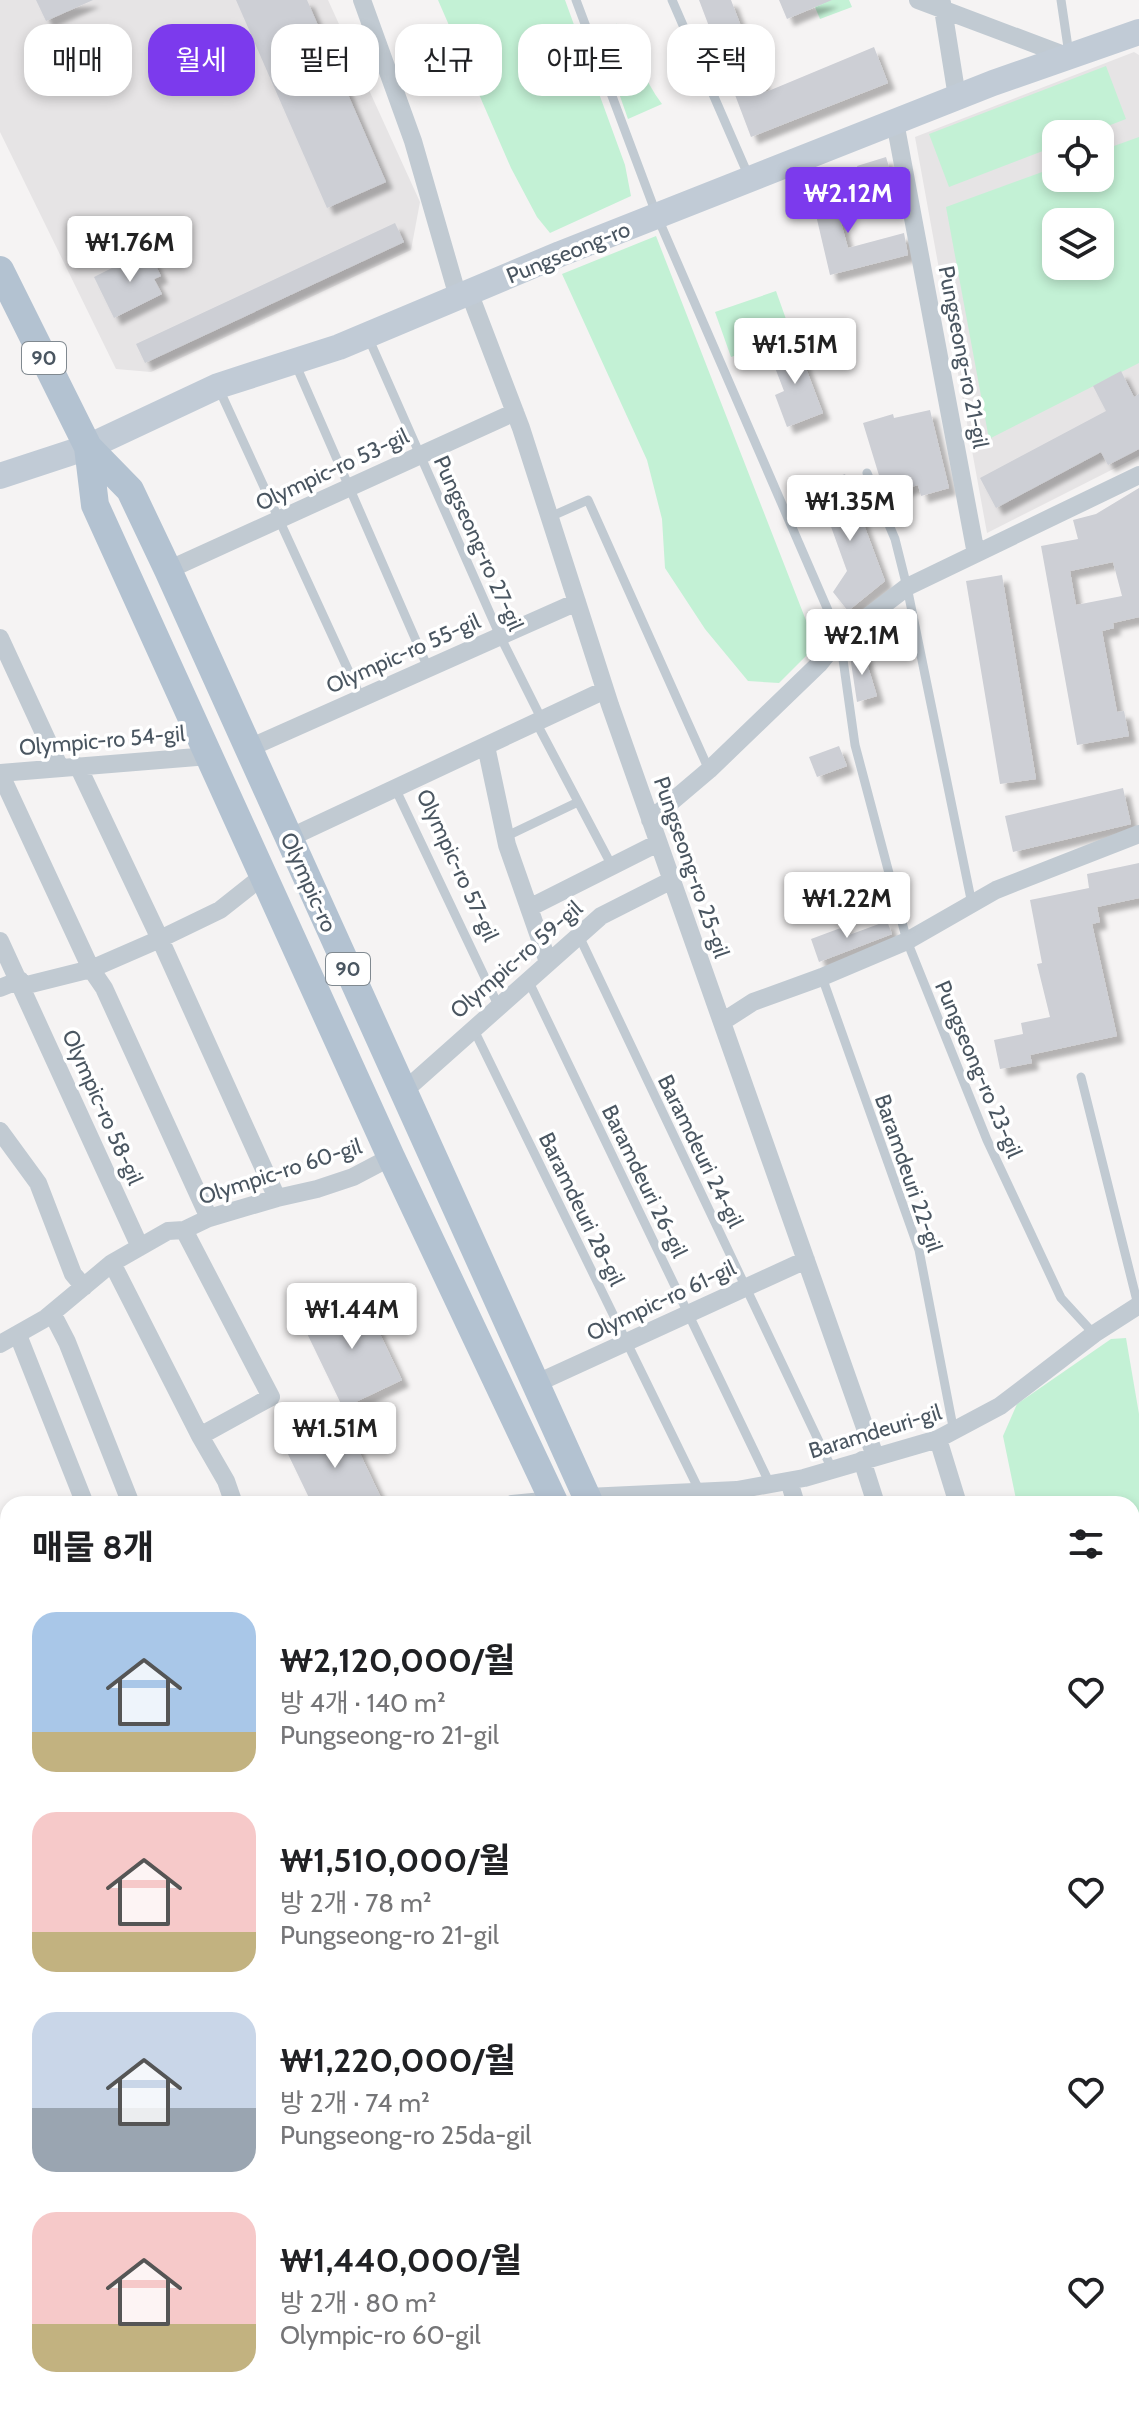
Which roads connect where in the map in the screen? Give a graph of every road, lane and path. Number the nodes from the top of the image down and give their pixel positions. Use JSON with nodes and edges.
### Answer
{"nodes":[{"id":1,"x":362,"y":0,"type":"edge"},
{"id":2,"x":576,"y":0,"type":"edge"},
{"id":3,"x":672,"y":0,"type":"edge"},
{"id":4,"x":918,"y":0,"type":"edge"},
{"id":5,"x":1061,"y":0,"type":"edge"},
{"id":6,"x":943,"y":5,"type":"edge"},
{"id":7,"x":1135,"y":38,"type":"edge"},
{"id":8,"x":1069,"y":57,"type":"junction"},
{"id":9,"x":957,"y":97,"type":"junction"},
{"id":10,"x":895,"y":122,"type":"junction"},
{"id":11,"x":750,"y":179,"type":"junction"},
{"id":12,"x":657,"y":216,"type":"junction"},
{"id":13,"x":0,"y":270,"type":"edge"},
{"id":14,"x":464,"y":295,"type":"junction"},
{"id":15,"x":367,"y":335,"type":"junction"},
{"id":16,"x":294,"y":361,"type":"junction"},
{"id":17,"x":218,"y":386,"type":"junction"},
{"id":18,"x":515,"y":412,"type":"junction"},
{"id":19,"x":88,"y":447,"type":"junction"},
{"id":20,"x":420,"y":455,"type":"junction"},
{"id":21,"x":867,"y":473,"type":"dead end"},
{"id":22,"x":1139,"y":475,"type":"edge"},
{"id":23,"x":0,"y":476,"type":"edge"},
{"id":24,"x":349,"y":487,"type":"junction"},
{"id":25,"x":550,"y":517,"type":"junction"},
{"id":26,"x":278,"y":520,"type":"junction"},
{"id":27,"x":976,"y":554,"type":"junction"},
{"id":28,"x":168,"y":570,"type":"junction"},
{"id":29,"x":907,"y":587,"type":"junction"},
{"id":30,"x":577,"y":602,"type":"junction"},
{"id":31,"x":500,"y":636,"type":"junction"},
{"id":32,"x":0,"y":638,"type":"edge"},
{"id":33,"x":840,"y":638,"type":"junction"},
{"id":34,"x":428,"y":668,"type":"junction"},
{"id":35,"x":605,"y":690,"type":"junction"},
{"id":36,"x":361,"y":698,"type":"junction"},
{"id":37,"x":539,"y":721,"type":"junction"},
{"id":38,"x":486,"y":746,"type":"junction"},
{"id":39,"x":249,"y":748,"type":"junction"},
{"id":40,"x":209,"y":756,"type":"junction"},
{"id":41,"x":69,"y":767,"type":"junction"},
{"id":42,"x":709,"y":770,"type":"junction"},
{"id":43,"x":0,"y":773,"type":"edge"},
{"id":44,"x":395,"y":788,"type":"junction"},
{"id":45,"x":578,"y":802,"type":"junction"},
{"id":46,"x":650,"y":820,"type":"junction"},
{"id":47,"x":1139,"y":834,"type":"edge"},
{"id":48,"x":505,"y":837,"type":"junction"},
{"id":49,"x":289,"y":838,"type":"junction"},
{"id":50,"x":658,"y":843,"type":"junction"},
{"id":51,"x":612,"y":866,"type":"junction"},
{"id":52,"x":263,"y":876,"type":"junction"},
{"id":53,"x":672,"y":880,"type":"junction"},
{"id":54,"x":972,"y":906,"type":"junction"},
{"id":55,"x":529,"y":908,"type":"junction"},
{"id":56,"x":579,"y":936,"type":"junction"},
{"id":57,"x":160,"y":939,"type":"junction"},
{"id":58,"x":0,"y":941,"type":"edge"},
{"id":59,"x":907,"y":941,"type":"junction"},
{"id":60,"x":548,"y":962,"type":"junction"},
{"id":61,"x":91,"y":969,"type":"junction"},
{"id":62,"x":822,"y":977,"type":"junction"},
{"id":63,"x":528,"y":980,"type":"junction"},
{"id":64,"x":21,"y":983,"type":"junction"},
{"id":65,"x":0,"y":988,"type":"edge"},
{"id":66,"x":498,"y":1005,"type":"junction"},
{"id":67,"x":722,"y":1022,"type":"junction"},
{"id":68,"x":473,"y":1028,"type":"junction"},
{"id":69,"x":1081,"y":1077,"type":"dead end"},
{"id":70,"x":403,"y":1092,"type":"junction"},
{"id":71,"x":0,"y":1131,"type":"edge"},
{"id":72,"x":391,"y":1157,"type":"junction"},
{"id":73,"x":277,"y":1198,"type":"junction"},
{"id":74,"x":209,"y":1218,"type":"junction"},
{"id":75,"x":184,"y":1230,"type":"junction"},
{"id":76,"x":140,"y":1247,"type":"junction"},
{"id":77,"x":806,"y":1260,"type":"junction"},
{"id":78,"x":112,"y":1263,"type":"junction"},
{"id":79,"x":84,"y":1287,"type":"junction"},
{"id":80,"x":746,"y":1287,"type":"junction"},
{"id":81,"x":1139,"y":1308,"type":"edge"},
{"id":82,"x":52,"y":1313,"type":"junction"},
{"id":83,"x":689,"y":1314,"type":"junction"},
{"id":84,"x":1094,"y":1334,"type":"junction"},
{"id":85,"x":18,"y":1335,"type":"junction"},
{"id":86,"x":628,"y":1342,"type":"junction"},
{"id":87,"x":0,"y":1344,"type":"edge"},
{"id":88,"x":535,"y":1384,"type":"junction"},
{"id":89,"x":200,"y":1436,"type":"junction"},
{"id":90,"x":946,"y":1436,"type":"junction"},
{"id":91,"x":869,"y":1458,"type":"junction"},
{"id":92,"x":832,"y":1469,"type":"junction"},
{"id":93,"x":789,"y":1481,"type":"junction"},
{"id":94,"x":770,"y":1484,"type":"junction"},
{"id":95,"x":700,"y":1492,"type":"junction"},
{"id":96,"x":82,"y":1496,"type":"edge"},
{"id":97,"x":128,"y":1496,"type":"edge"},
{"id":98,"x":231,"y":1496,"type":"edge"},
{"id":99,"x":551,"y":1496,"type":"edge"},
{"id":100,"x":586,"y":1496,"type":"edge"},
{"id":101,"x":650,"y":1496,"type":"edge"},
{"id":102,"x":794,"y":1496,"type":"edge"},
{"id":103,"x":875,"y":1496,"type":"edge"},
{"id":104,"x":957,"y":1496,"type":"edge"}],
"edges":[{"from":1,"to":14,"type":"street","name":"Pungseong-ro 25-gil"},
{"from":2,"to":12,"type":"lane","name":"Pungseong-ro 23-gil"},
{"from":3,"to":11,"type":"lane"},
{"from":4,"to":6,"type":"street"},
{"from":5,"to":8,"type":"lane"},
{"from":6,"to":8,"type":"street"},
{"from":6,"to":9,"type":"street"},
{"from":7,"to":8,"type":"street","name":"Pungseong-ro"},
{"from":8,"to":9,"type":"street","name":"Pungseong-ro"},
{"from":9,"to":10,"type":"street","name":"Pungseong-ro"},
{"from":10,"to":11,"type":"street","name":"Pungseong-ro"},
{"from":10,"to":27,"type":"street","name":"Pungseong-ro 21-gil"},
{"from":11,"to":12,"type":"street","name":"Pungseong-ro"},
{"from":12,"to":14,"type":"street","name":"Pungseong-ro"},
{"from":12,"to":33,"type":"lane","name":"Pungseong-ro 23-gil"},
{"from":13,"to":19,"type":"main road","name":"Olympic-ro","number":"90"},
{"from":14,"to":15,"type":"street","name":"Pungseong-ro"},
{"from":14,"to":18,"type":"street","name":"Pungseong-ro 25-gil"},
{"from":15,"to":16,"type":"street","name":"Pungseong-ro"},
{"from":15,"to":20,"type":"lane","name":"Pungseong-ro 27-gil"},
{"from":16,"to":17,"type":"street","name":"Pungseong-ro"},
{"from":16,"to":24,"type":"lane"},
{"from":17,"to":19,"type":"street","name":"Pungseong-ro"},
{"from":17,"to":26,"type":"lane"},
{"from":18,"to":20,"type":"street","name":"Olympic-ro 53-gil"},
{"from":18,"to":25,"type":"street","name":"Pungseong-ro 25-gil"},
{"from":19,"to":23,"type":"street","name":"Pungseong-ro"},
{"from":19,"to":28,"type":"main road","name":"Olympic-ro","number":"90"},
{"from":19,"to":40,"type":"main road","name":"Olympic-ro","number":"90"},
{"from":20,"to":24,"type":"street","name":"Olympic-ro 53-gil"},
{"from":20,"to":31,"type":"lane","name":"Pungseong-ro 27-gil"},
{"from":21,"to":29,"type":"lane"},
{"from":22,"to":27,"type":"street"},
{"from":24,"to":26,"type":"street","name":"Olympic-ro 53-gil"},
{"from":24,"to":34,"type":"lane"},
{"from":25,"to":30,"type":"street","name":"Pungseong-ro 25-gil"},
{"from":25,"to":42,"type":"lane"},
{"from":26,"to":28,"type":"street","name":"Olympic-ro 53-gil"},
{"from":26,"to":36,"type":"lane"},
{"from":27,"to":29,"type":"street"},
{"from":28,"to":39,"type":"main road","name":"Olympic-ro","number":"90"},
{"from":29,"to":33,"type":"street"},
{"from":29,"to":54,"type":"lane"},
{"from":30,"to":31,"type":"street","name":"Olympic-ro 55-gil"},
{"from":30,"to":35,"type":"street","name":"Pungseong-ro 25-gil"},
{"from":31,"to":34,"type":"street","name":"Olympic-ro 55-gil"},
{"from":31,"to":37,"type":"lane","name":"Pungseong-ro 27-gil"},
{"from":32,"to":41,"type":"street"},
{"from":33,"to":42,"type":"street"},
{"from":33,"to":59,"type":"lane","name":"Pungseong-ro 23-gil"},
{"from":34,"to":36,"type":"street","name":"Olympic-ro 55-gil"},
{"from":35,"to":37,"type":"street","name":"Olympic-ro 57-gil"},
{"from":35,"to":46,"type":"street","name":"Pungseong-ro 25-gil"},
{"from":36,"to":39,"type":"street","name":"Olympic-ro 55-gil"},
{"from":37,"to":38,"type":"street","name":"Olympic-ro 57-gil"},
{"from":37,"to":45,"type":"lane","name":"Pungseong-ro 27-gil"},
{"from":38,"to":44,"type":"street","name":"Olympic-ro 57-gil"},
{"from":38,"to":48,"type":"street","name":"Olympic-ro 57-gil"},
{"from":39,"to":49,"type":"main road","name":"Olympic-ro","number":"90"},
{"from":40,"to":41,"type":"street","name":"Olympic-ro 54-gil"},
{"from":40,"to":52,"type":"main road","name":"Olympic-ro","number":"90"},
{"from":41,"to":43,"type":"street","name":"Olympic-ro 54-gil"},
{"from":41,"to":57,"type":"street"},
{"from":42,"to":46,"type":"street"},
{"from":43,"to":61,"type":"street"},
{"from":44,"to":49,"type":"street","name":"Olympic-ro 57-gil"},
{"from":44,"to":66,"type":"lane","name":"Olympic-ro 57-gil"},
{"from":45,"to":48,"type":"lane"},
{"from":45,"to":51,"type":"lane","name":"Pungseong-ro 27-gil"},
{"from":46,"to":50,"type":"street","name":"Pungseong-ro 25-gil"},
{"from":47,"to":54,"type":"street"},
{"from":48,"to":55,"type":"street","name":"Olympic-ro 57-gil"},
{"from":49,"to":70,"type":"main road","name":"Olympic-ro","number":"90"},
{"from":50,"to":51,"type":"street"},
{"from":50,"to":53,"type":"street","name":"Pungseong-ro 25-gil"},
{"from":51,"to":55,"type":"street"},
{"from":52,"to":57,"type":"street"},
{"from":52,"to":72,"type":"main road","name":"Olympic-ro","number":"90"},
{"from":53,"to":56,"type":"street","name":"Olympic-ro 59-gil"},
{"from":53,"to":67,"type":"street","name":"Pungseong-ro 25-gil"},
{"from":54,"to":59,"type":"street"},
{"from":55,"to":60,"type":"street","name":"Olympic-ro 57-gil"},
{"from":56,"to":60,"type":"street","name":"Olympic-ro 59-gil"},
{"from":56,"to":80,"type":"lane","name":"Baramdeuri 24-gil"},
{"from":57,"to":61,"type":"street"},
{"from":57,"to":73,"type":"street"},
{"from":58,"to":64,"type":"street","name":"Olympic-ro 58-gil"},
{"from":59,"to":62,"type":"street"},
{"from":59,"to":84,"type":"lane","name":"Pungseong-ro 23-gil"},
{"from":60,"to":63,"type":"street","name":"Olympic-ro 59-gil"},
{"from":61,"to":64,"type":"street"},
{"from":61,"to":74,"type":"street"},
{"from":62,"to":67,"type":"street"},
{"from":62,"to":90,"type":"lane","name":"Baramdeuri 22-gil"},
{"from":63,"to":66,"type":"street","name":"Olympic-ro 59-gil"},
{"from":63,"to":83,"type":"lane","name":"Baramdeuri 26-gil"},
{"from":64,"to":65,"type":"street"},
{"from":64,"to":76,"type":"street","name":"Olympic-ro 58-gil"},
{"from":66,"to":68,"type":"street","name":"Olympic-ro 59-gil"},
{"from":67,"to":77,"type":"street","name":"Pungseong-ro 25-gil"},
{"from":68,"to":70,"type":"street","name":"Olympic-ro 59-gil"},
{"from":68,"to":86,"type":"lane","name":"Baramdeuri 28-gil"},
{"from":69,"to":81,"type":"lane"},
{"from":70,"to":88,"type":"main road","name":"Olympic-ro","number":"90"},
{"from":71,"to":79,"type":"street"},
{"from":72,"to":73,"type":"street","name":"Olympic-ro 60-gil"},
{"from":72,"to":99,"type":"main road","name":"Olympic-ro","number":"90"},
{"from":73,"to":74,"type":"street","name":"Olympic-ro 60-gil"},
{"from":74,"to":75,"type":"street","name":"Olympic-ro 60-gil"},
{"from":75,"to":76,"type":"street","name":"Olympic-ro 60-gil"},
{"from":75,"to":89,"type":"street","name":"Olympic-ro 60-gil"},
{"from":76,"to":78,"type":"street","name":"Olympic-ro 60-gil"},
{"from":77,"to":80,"type":"street","name":"Olympic-ro 61-gil"},
{"from":77,"to":91,"type":"street","name":"Pungseong-ro 25-gil"},
{"from":78,"to":79,"type":"street","name":"Olympic-ro 60-gil"},
{"from":78,"to":89,"type":"street"},
{"from":79,"to":82,"type":"street","name":"Olympic-ro 60-gil"},
{"from":80,"to":83,"type":"street","name":"Olympic-ro 61-gil"},
{"from":80,"to":92,"type":"lane","name":"Baramdeuri 24-gil"},
{"from":81,"to":84,"type":"street","name":"Baramdeuri-gil"},
{"from":82,"to":85,"type":"street","name":"Olympic-ro 60-gil"},
{"from":82,"to":97,"type":"street"},
{"from":83,"to":86,"type":"street","name":"Olympic-ro 61-gil"},
{"from":83,"to":94,"type":"lane","name":"Baramdeuri 26-gil"},
{"from":84,"to":90,"type":"street","name":"Baramdeuri-gil"},
{"from":85,"to":87,"type":"street","name":"Olympic-ro 60-gil"},
{"from":85,"to":96,"type":"street"},
{"from":86,"to":88,"type":"street","name":"Olympic-ro 61-gil"},
{"from":86,"to":95,"type":"lane","name":"Baramdeuri 28-gil"},
{"from":88,"to":100,"type":"main road","name":"Olympic-ro","number":"90"},
{"from":89,"to":98,"type":"street"},
{"from":90,"to":91,"type":"street","name":"Baramdeuri-gil"},
{"from":90,"to":104,"type":"street"},
{"from":91,"to":92,"type":"street","name":"Baramdeuri-gil"},
{"from":91,"to":103,"type":"street","name":"Pungseong-ro 25-gil"},
{"from":92,"to":93,"type":"street","name":"Baramdeuri-gil"},
{"from":93,"to":94,"type":"street","name":"Baramdeuri-gil"},
{"from":93,"to":102,"type":"street"},
{"from":94,"to":95,"type":"street","name":"Baramdeuri-gil"},
{"from":95,"to":101,"type":"street","name":"Baramdeuri-gil"}]}
